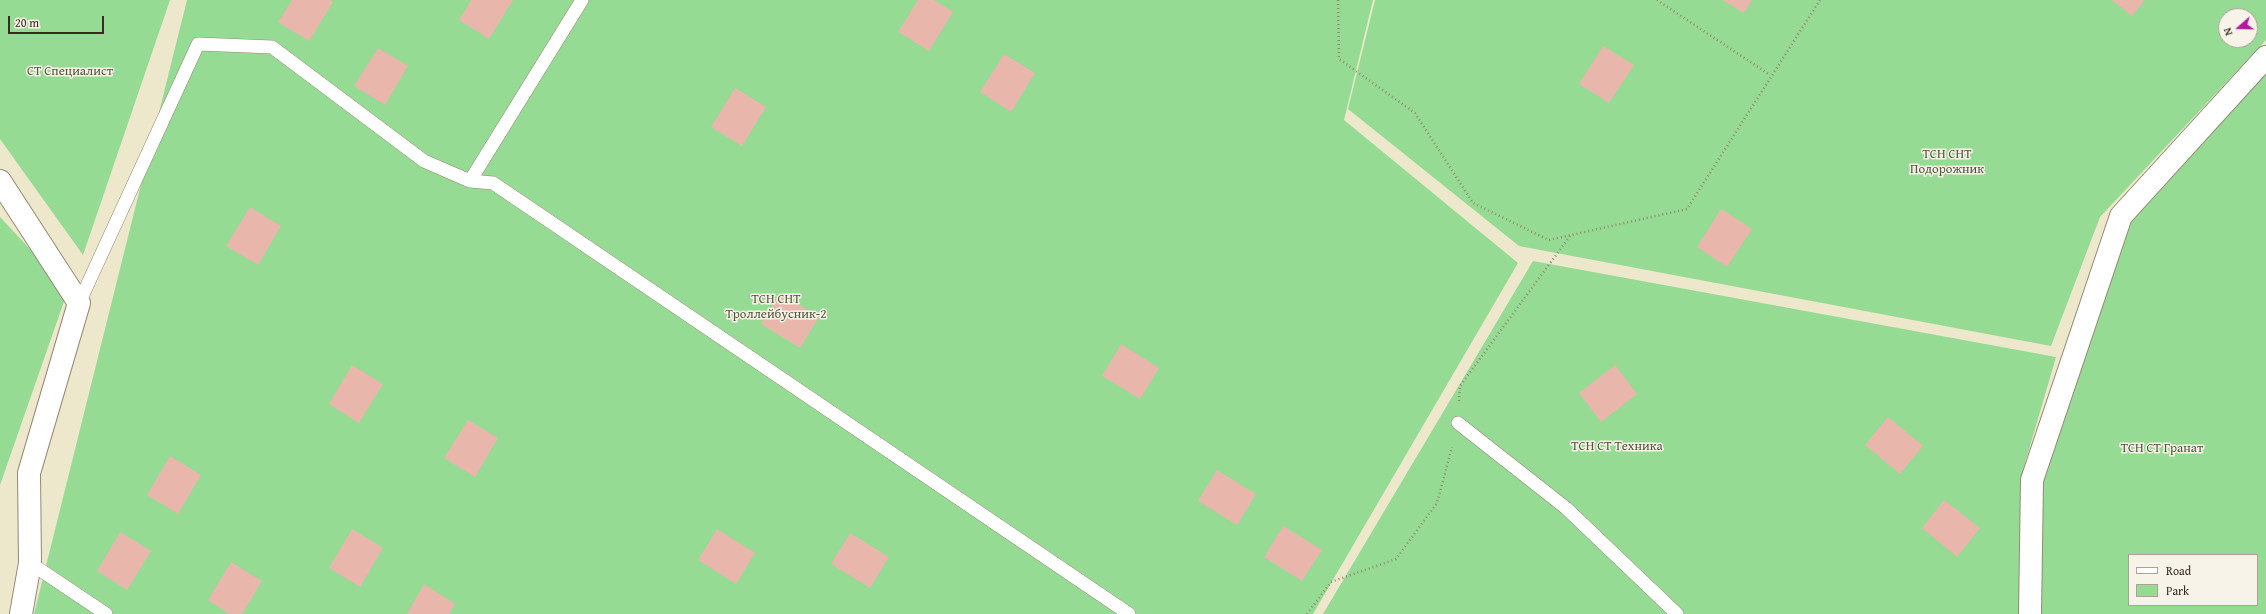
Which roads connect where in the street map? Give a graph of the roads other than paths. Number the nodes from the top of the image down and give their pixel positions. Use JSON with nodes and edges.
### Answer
{"nodes":[{"id":1,"x":582,"y":0,"type":"edge"},
{"id":2,"x":2266,"y":57,"type":"edge"},
{"id":3,"x":0,"y":181,"type":"edge"},
{"id":4,"x":470,"y":181,"type":"junction"},
{"id":5,"x":79,"y":303,"type":"junction"},
{"id":6,"x":1458,"y":423,"type":"road end"},
{"id":7,"x":30,"y":563,"type":"junction"},
{"id":8,"x":21,"y":614,"type":"edge"},
{"id":9,"x":106,"y":614,"type":"edge"},
{"id":10,"x":1129,"y":614,"type":"edge"},
{"id":11,"x":1677,"y":614,"type":"edge"},
{"id":12,"x":2030,"y":614,"type":"edge"}],
"edges":[{"from":1,"to":4,"type":"lane"},
{"from":2,"to":12,"type":"street"},
{"from":3,"to":5,"type":"street"},
{"from":4,"to":5,"type":"lane"},
{"from":4,"to":10,"type":"lane"},
{"from":5,"to":7,"type":"street"},
{"from":6,"to":11,"type":"lane"},
{"from":7,"to":8,"type":"street"},
{"from":7,"to":9,"type":"lane"}]}
